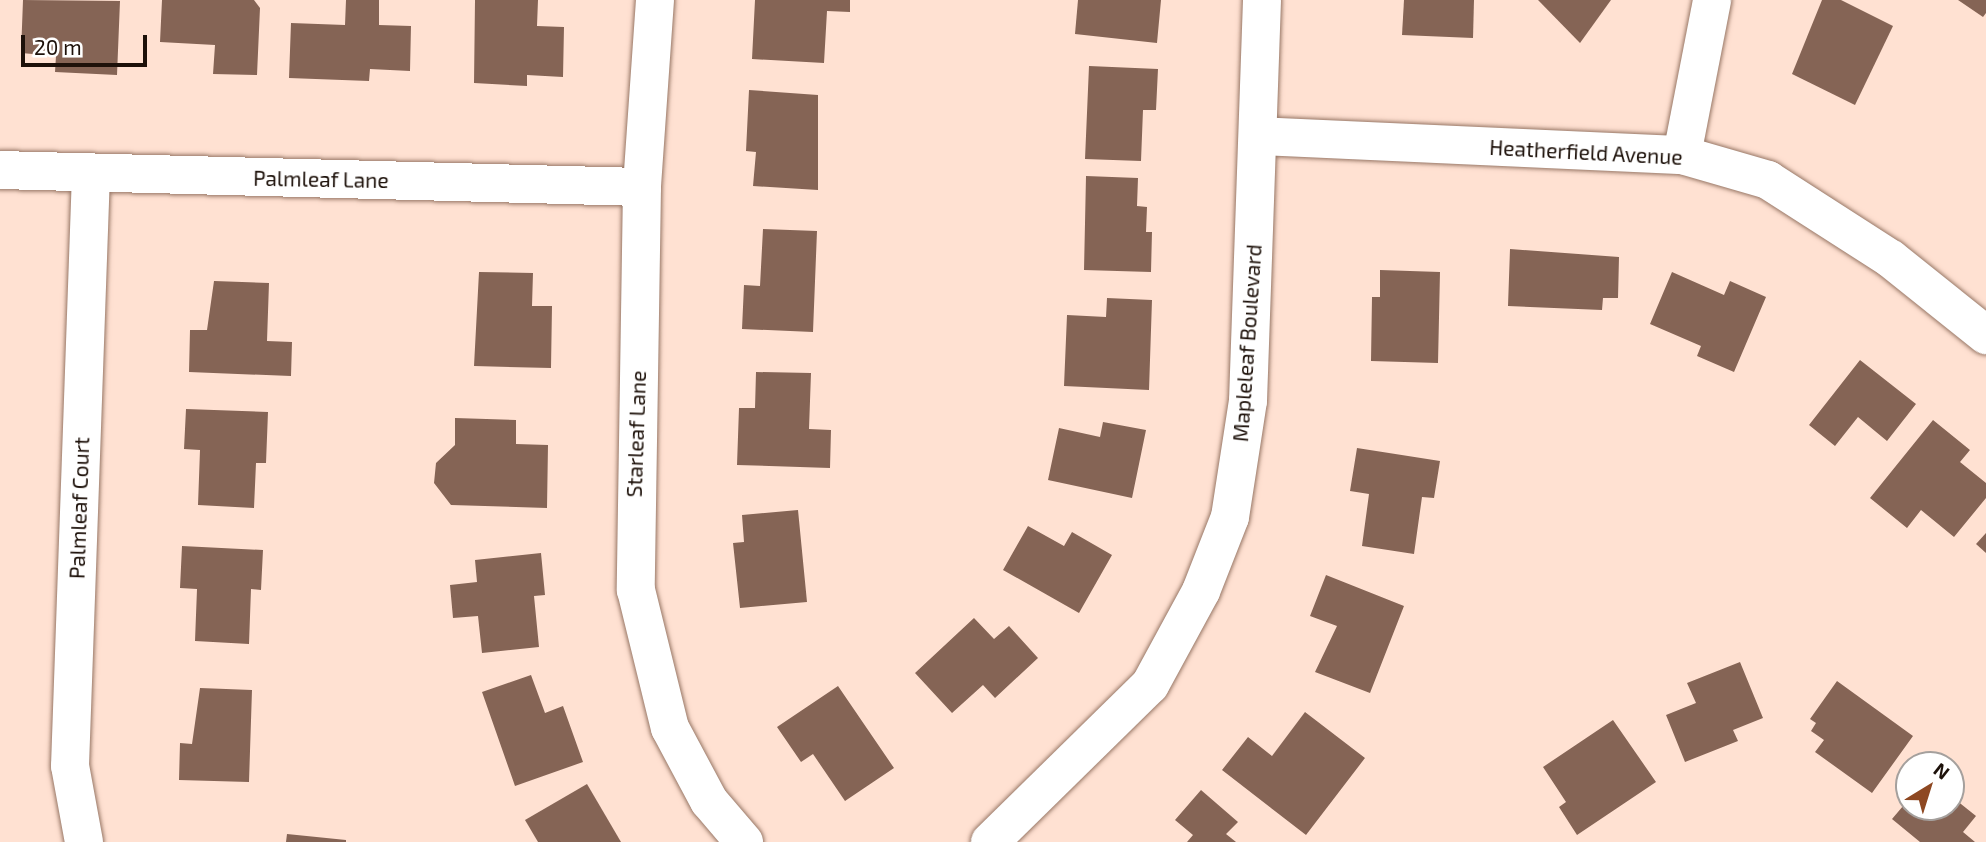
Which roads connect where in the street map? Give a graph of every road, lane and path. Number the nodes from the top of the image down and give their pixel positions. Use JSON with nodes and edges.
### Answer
{"nodes":[{"id":1,"x":655,"y":0,"type":"edge"},
{"id":2,"x":1262,"y":0,"type":"edge"},
{"id":3,"x":1712,"y":0,"type":"edge"},
{"id":4,"x":1258,"y":136,"type":"junction"},
{"id":5,"x":1682,"y":155,"type":"junction"},
{"id":6,"x":0,"y":170,"type":"edge"},
{"id":7,"x":91,"y":173,"type":"junction"},
{"id":8,"x":642,"y":187,"type":"junction"},
{"id":9,"x":1986,"y":335,"type":"edge"},
{"id":10,"x":84,"y":842,"type":"edge"},
{"id":11,"x":744,"y":842,"type":"edge"},
{"id":12,"x":990,"y":842,"type":"edge"}],
"edges":[{"from":1,"to":8,"type":"street","name":"Starleaf Lane"},
{"from":2,"to":4,"type":"street","name":"Mapleleaf Boulevard"},
{"from":3,"to":5,"type":"street"},
{"from":4,"to":5,"type":"street","name":"Heatherfield Avenue"},
{"from":4,"to":12,"type":"street","name":"Mapleleaf Boulevard"},
{"from":5,"to":9,"type":"street","name":"Heatherfield Avenue"},
{"from":6,"to":7,"type":"street","name":"Palmleaf Lane"},
{"from":7,"to":8,"type":"street","name":"Palmleaf Lane"},
{"from":7,"to":10,"type":"street","name":"Palmleaf Court"},
{"from":8,"to":11,"type":"street","name":"Starleaf Lane"}]}
